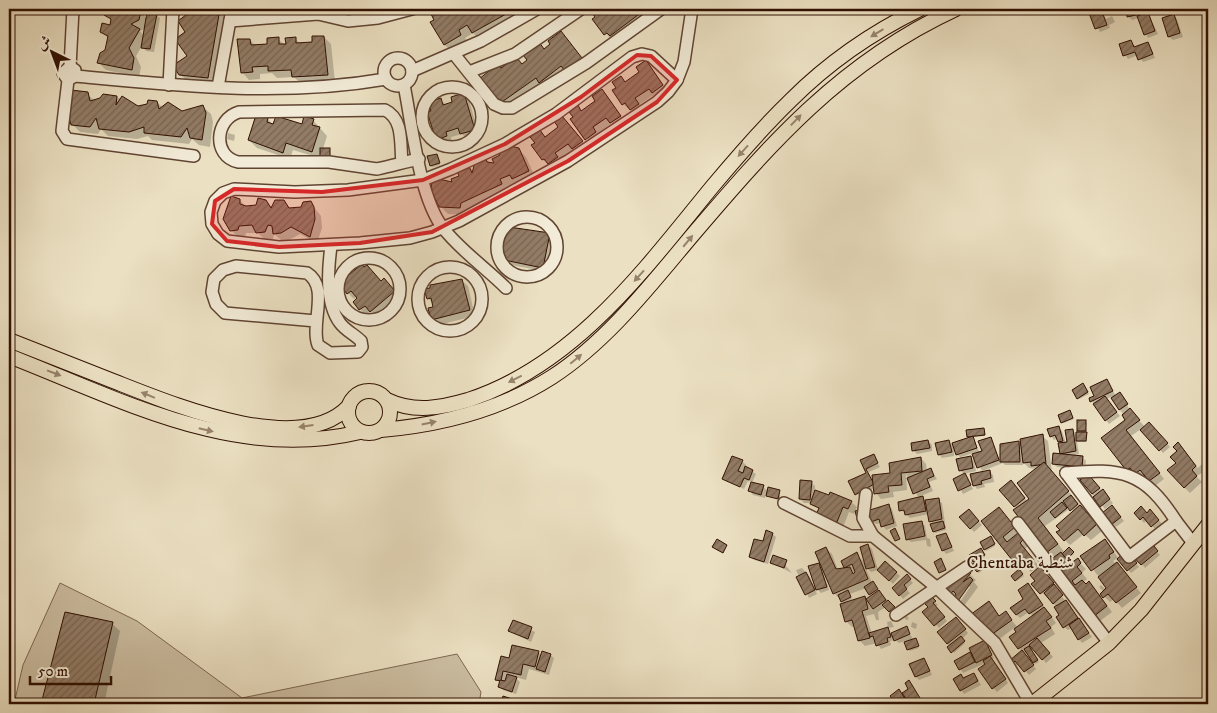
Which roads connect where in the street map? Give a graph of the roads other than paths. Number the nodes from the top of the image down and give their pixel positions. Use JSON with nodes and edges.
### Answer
{"nodes":[{"id":1,"x":73,"y":9,"type":"edge"},
{"id":2,"x":173,"y":9,"type":"edge"},
{"id":3,"x":232,"y":9,"type":"edge"},
{"id":4,"x":412,"y":9,"type":"edge"},
{"id":5,"x":537,"y":9,"type":"edge"},
{"id":6,"x":581,"y":9,"type":"edge"},
{"id":7,"x":661,"y":9,"type":"edge"},
{"id":8,"x":692,"y":9,"type":"edge"},
{"id":9,"x":920,"y":9,"type":"edge"},
{"id":10,"x":956,"y":9,"type":"edge"},
{"id":11,"x":230,"y":22,"type":"junction"},
{"id":12,"x":454,"y":54,"type":"junction"},
{"id":13,"x":412,"y":71,"type":"junction"},
{"id":14,"x":469,"y":72,"type":"junction"},
{"id":15,"x":71,"y":74,"type":"junction"},
{"id":16,"x":386,"y":78,"type":"junction"},
{"id":17,"x":677,"y":80,"type":"junction"},
{"id":18,"x":169,"y":85,"type":"junction"},
{"id":19,"x":404,"y":85,"type":"junction"},
{"id":20,"x":218,"y":88,"type":"junction"},
{"id":21,"x":417,"y":122,"type":"junction"},
{"id":22,"x":194,"y":156,"type":"dead end"},
{"id":23,"x":419,"y":159,"type":"junction"},
{"id":24,"x":402,"y":163,"type":"junction"},
{"id":25,"x":423,"y":180,"type":"junction"},
{"id":26,"x":443,"y":228,"type":"junction"},
{"id":27,"x":332,"y":246,"type":"junction"},
{"id":28,"x":514,"y":273,"type":"junction"},
{"id":29,"x":504,"y":286,"type":"junction"},
{"id":30,"x":400,"y":291,"type":"junction"},
{"id":31,"x":418,"y":291,"type":"junction"},
{"id":32,"x":481,"y":291,"type":"junction"},
{"id":33,"x":316,"y":321,"type":"junction"},
{"id":34,"x":9,"y":340,"type":"edge"},
{"id":35,"x":9,"y":356,"type":"edge"},
{"id":36,"x":388,"y":400,"type":"junction"},
{"id":37,"x":349,"y":406,"type":"junction"},
{"id":38,"x":381,"y":430,"type":"junction"},
{"id":39,"x":360,"y":432,"type":"junction"},
{"id":40,"x":866,"y":494,"type":"dead end"},
{"id":41,"x":784,"y":503,"type":"dead end"},
{"id":42,"x":1176,"y":521,"type":"junction"},
{"id":43,"x":1018,"y":523,"type":"dead end"},
{"id":44,"x":1208,"y":525,"type":"edge"},
{"id":45,"x":873,"y":536,"type":"junction"},
{"id":46,"x":1193,"y":543,"type":"junction"},
{"id":47,"x":966,"y":567,"type":"dead end"},
{"id":48,"x":936,"y":587,"type":"junction"},
{"id":49,"x":896,"y":615,"type":"dead end"},
{"id":50,"x":1109,"y":643,"type":"junction"},
{"id":51,"x":1031,"y":704,"type":"edge"}],
"edges":[{"from":1,"to":15,"type":"street"},
{"from":2,"to":18,"type":"street"},
{"from":3,"to":11,"type":"street"},
{"from":4,"to":11,"type":"street"},
{"from":5,"to":12,"type":"street"},
{"from":6,"to":14,"type":"street"},
{"from":7,"to":14,"type":"street"},
{"from":8,"to":17,"type":"street"},
{"from":9,"to":36,"type":"main road","one_way":true},
{"from":38,"to":10,"type":"main road","one_way":true},
{"from":11,"to":20,"type":"street"},
{"from":12,"to":13,"type":"street"},
{"from":12,"to":14,"type":"street"},
{"from":13,"to":16,"type":"street"},
{"from":13,"to":19,"type":"street"},
{"from":15,"to":18,"type":"street"},
{"from":15,"to":22,"type":"street"},
{"from":16,"to":19,"type":"street"},
{"from":16,"to":20,"type":"street"},
{"from":17,"to":25,"type":"street"},
{"from":17,"to":26,"type":"street"},
{"from":18,"to":20,"type":"street"},
{"from":19,"to":21,"type":"street"},
{"from":21,"to":21,"type":"street"},
{"from":21,"to":23,"type":"street"},
{"from":23,"to":24,"type":"street"},
{"from":23,"to":25,"type":"street"},
{"from":24,"to":24,"type":"street"},
{"from":25,"to":26,"type":"street"},
{"from":25,"to":27,"type":"street"},
{"from":26,"to":27,"type":"street"},
{"from":26,"to":29,"type":"street"},
{"from":27,"to":33,"type":"street"},
{"from":28,"to":28,"type":"street"},
{"from":28,"to":29,"type":"street"},
{"from":29,"to":32,"type":"street"},
{"from":30,"to":30,"type":"street"},
{"from":30,"to":31,"type":"street"},
{"from":31,"to":32,"type":"street"},
{"from":31,"to":32,"type":"street"},
{"from":33,"to":33,"type":"street"},
{"from":37,"to":34,"type":"main road","one_way":true},
{"from":35,"to":39,"type":"main road","one_way":true},
{"from":36,"to":37,"type":"main road"},
{"from":36,"to":38,"type":"main road"},
{"from":37,"to":39,"type":"main road"},
{"from":38,"to":39,"type":"main road"},
{"from":40,"to":45,"type":"street"},
{"from":41,"to":45,"type":"street"},
{"from":42,"to":42,"type":"street"},
{"from":42,"to":46,"type":"street"},
{"from":43,"to":50,"type":"street"},
{"from":44,"to":46,"type":"main road"},
{"from":45,"to":48,"type":"street"},
{"from":46,"to":50,"type":"main road"},
{"from":47,"to":48,"type":"street"},
{"from":48,"to":49,"type":"street"},
{"from":48,"to":51,"type":"street"},
{"from":50,"to":51,"type":"main road"}]}
